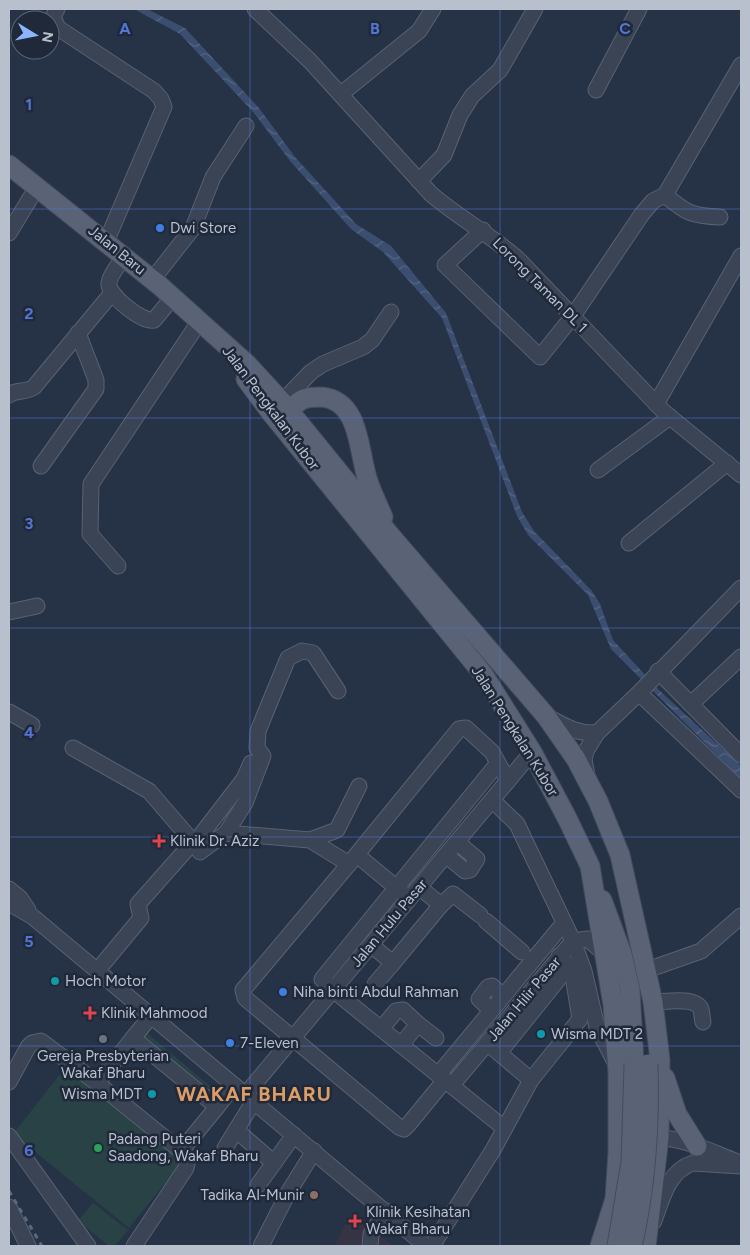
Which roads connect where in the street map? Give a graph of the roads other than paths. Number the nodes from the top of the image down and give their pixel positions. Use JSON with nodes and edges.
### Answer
{"nodes":[{"id":1,"x":57,"y":9,"type":"edge"},
{"id":2,"x":255,"y":9,"type":"edge"},
{"id":3,"x":433,"y":9,"type":"edge"},
{"id":4,"x":535,"y":9,"type":"edge"},
{"id":5,"x":639,"y":9,"type":"edge"},
{"id":6,"x":741,"y":65,"type":"edge"},
{"id":7,"x":596,"y":90,"type":"dead end"},
{"id":8,"x":341,"y":94,"type":"junction"},
{"id":9,"x":246,"y":126,"type":"dead end"},
{"id":10,"x":9,"y":166,"type":"edge"},
{"id":11,"x":419,"y":180,"type":"junction"},
{"id":12,"x":37,"y":187,"type":"junction"},
{"id":13,"x":665,"y":195,"type":"junction"},
{"id":14,"x":720,"y":217,"type":"dead end"},
{"id":15,"x":483,"y":230,"type":"junction"},
{"id":16,"x":9,"y":233,"type":"edge"},
{"id":17,"x":106,"y":242,"type":"junction"},
{"id":18,"x":124,"y":256,"type":"junction"},
{"id":19,"x":741,"y":256,"type":"edge"},
{"id":20,"x":152,"y":280,"type":"junction"},
{"id":21,"x":112,"y":293,"type":"junction"},
{"id":22,"x":173,"y":297,"type":"junction"},
{"id":23,"x":392,"y":312,"type":"dead end"},
{"id":24,"x":573,"y":316,"type":"junction"},
{"id":25,"x":199,"y":322,"type":"junction"},
{"id":26,"x":78,"y":333,"type":"junction"},
{"id":27,"x":219,"y":341,"type":"junction"},
{"id":28,"x":9,"y":395,"type":"edge"},
{"id":29,"x":656,"y":404,"type":"junction"},
{"id":30,"x":286,"y":406,"type":"junction"},
{"id":31,"x":670,"y":417,"type":"junction"},
{"id":32,"x":286,"y":432,"type":"junction"},
{"id":33,"x":41,"y":466,"type":"dead end"},
{"id":34,"x":598,"y":470,"type":"dead end"},
{"id":35,"x":737,"y":470,"type":"edge"},
{"id":36,"x":390,"y":535,"type":"junction"},
{"id":37,"x":629,"y":542,"type":"dead end"},
{"id":38,"x":118,"y":566,"type":"dead end"},
{"id":39,"x":741,"y":588,"type":"edge"},
{"id":40,"x":36,"y":606,"type":"dead end"},
{"id":41,"x":9,"y":612,"type":"edge"},
{"id":42,"x":741,"y":657,"type":"edge"},
{"id":43,"x":656,"y":674,"type":"junction"},
{"id":44,"x":338,"y":691,"type":"dead end"},
{"id":45,"x":640,"y":691,"type":"junction"},
{"id":46,"x":691,"y":704,"type":"junction"},
{"id":47,"x":9,"y":712,"type":"edge"},
{"id":48,"x":546,"y":716,"type":"junction"},
{"id":49,"x":32,"y":725,"type":"dead end"},
{"id":50,"x":597,"y":733,"type":"junction"},
{"id":51,"x":73,"y":748,"type":"dead end"},
{"id":52,"x":258,"y":748,"type":"junction"},
{"id":53,"x":532,"y":752,"type":"junction"},
{"id":54,"x":741,"y":755,"type":"edge"},
{"id":55,"x":498,"y":763,"type":"junction"},
{"id":56,"x":588,"y":780,"type":"junction"},
{"id":57,"x":508,"y":781,"type":"junction"},
{"id":58,"x":359,"y":786,"type":"dead end"},
{"id":59,"x":741,"y":790,"type":"edge"},
{"id":60,"x":492,"y":800,"type":"junction"},
{"id":61,"x":226,"y":833,"type":"junction"},
{"id":62,"x":310,"y":840,"type":"junction"},
{"id":63,"x":457,"y":842,"type":"junction"},
{"id":64,"x":193,"y":843,"type":"junction"},
{"id":65,"x":446,"y":855,"type":"junction"},
{"id":66,"x":620,"y":855,"type":"junction"},
{"id":67,"x":353,"y":859,"type":"junction"},
{"id":68,"x":590,"y":866,"type":"junction"},
{"id":69,"x":396,"y":887,"type":"junction"},
{"id":70,"x":419,"y":887,"type":"junction"},
{"id":71,"x":9,"y":889,"type":"edge"},
{"id":72,"x":409,"y":899,"type":"junction"},
{"id":73,"x":9,"y":903,"type":"edge"},
{"id":74,"x":441,"y":906,"type":"junction"},
{"id":75,"x":741,"y":916,"type":"edge"},
{"id":76,"x":33,"y":917,"type":"junction"},
{"id":77,"x":563,"y":924,"type":"junction"},
{"id":78,"x":572,"y":941,"type":"junction"},
{"id":79,"x":371,"y":944,"type":"junction"},
{"id":80,"x":522,"y":952,"type":"dead end"},
{"id":81,"x":604,"y":953,"type":"junction"},
{"id":82,"x":564,"y":961,"type":"junction"},
{"id":83,"x":393,"y":963,"type":"junction"},
{"id":84,"x":646,"y":970,"type":"junction"},
{"id":85,"x":97,"y":971,"type":"junction"},
{"id":86,"x":375,"y":984,"type":"dead end"},
{"id":87,"x":333,"y":990,"type":"junction"},
{"id":88,"x":653,"y":1002,"type":"junction"},
{"id":89,"x":151,"y":1016,"type":"junction"},
{"id":90,"x":703,"y":1022,"type":"dead end"},
{"id":91,"x":418,"y":1024,"type":"junction"},
{"id":92,"x":381,"y":1029,"type":"junction"},
{"id":93,"x":133,"y":1038,"type":"junction"},
{"id":94,"x":293,"y":1038,"type":"junction"},
{"id":95,"x":436,"y":1038,"type":"dead end"},
{"id":96,"x":487,"y":1043,"type":"junction"},
{"id":97,"x":401,"y":1045,"type":"junction"},
{"id":98,"x":499,"y":1053,"type":"junction"},
{"id":99,"x":640,"y":1064,"type":"junction"},
{"id":100,"x":445,"y":1080,"type":"junction"},
{"id":101,"x":531,"y":1080,"type":"junction"},
{"id":102,"x":9,"y":1082,"type":"edge"},
{"id":103,"x":97,"y":1083,"type":"junction"},
{"id":104,"x":244,"y":1094,"type":"junction"},
{"id":105,"x":216,"y":1107,"type":"junction"},
{"id":106,"x":504,"y":1128,"type":"junction"},
{"id":107,"x":236,"y":1130,"type":"junction"},
{"id":108,"x":294,"y":1135,"type":"junction"},
{"id":109,"x":9,"y":1136,"type":"edge"},
{"id":110,"x":659,"y":1137,"type":"junction"},
{"id":111,"x":697,"y":1146,"type":"junction"},
{"id":112,"x":226,"y":1148,"type":"dead end"},
{"id":113,"x":181,"y":1151,"type":"junction"},
{"id":114,"x":314,"y":1151,"type":"junction"},
{"id":115,"x":618,"y":1152,"type":"junction"},
{"id":116,"x":274,"y":1163,"type":"junction"},
{"id":117,"x":741,"y":1165,"type":"edge"},
{"id":118,"x":258,"y":1185,"type":"dead end"},
{"id":119,"x":9,"y":1207,"type":"edge"},
{"id":120,"x":386,"y":1211,"type":"junction"},
{"id":121,"x":647,"y":1240,"type":"edge"},
{"id":122,"x":28,"y":1246,"type":"edge"},
{"id":123,"x":88,"y":1246,"type":"edge"},
{"id":124,"x":134,"y":1246,"type":"edge"},
{"id":125,"x":261,"y":1246,"type":"edge"},
{"id":126,"x":370,"y":1246,"type":"edge"},
{"id":127,"x":426,"y":1246,"type":"edge"},
{"id":128,"x":432,"y":1246,"type":"edge"},
{"id":129,"x":600,"y":1246,"type":"edge"},
{"id":130,"x":617,"y":1246,"type":"edge"},
{"id":131,"x":632,"y":1246,"type":"edge"}],
"edges":[{"from":1,"to":17,"type":"street"},
{"from":2,"to":8,"type":"street","name":"Lorong Taman DL 1"},
{"from":3,"to":8,"type":"street"},
{"from":4,"to":11,"type":"street"},
{"from":5,"to":7,"type":"street"},
{"from":6,"to":13,"type":"street"},
{"from":8,"to":11,"type":"street","name":"Lorong Taman DL 1"},
{"from":9,"to":20,"type":"street"},
{"from":10,"to":12,"type":"main road","name":"Jalan Baru"},
{"from":11,"to":15,"type":"street","name":"Lorong Taman DL 1"},
{"from":12,"to":16,"type":"street"},
{"from":12,"to":17,"type":"main road","name":"Jalan Baru"},
{"from":13,"to":14,"type":"street"},
{"from":13,"to":24,"type":"street"},
{"from":15,"to":24,"type":"street","name":"Lorong Taman DL 1"},
{"from":15,"to":24,"type":"street"},
{"from":17,"to":18,"type":"main road","name":"Jalan Baru"},
{"from":18,"to":20,"type":"main road","name":"Jalan Baru"},
{"from":18,"to":21,"type":"street"},
{"from":19,"to":29,"type":"street"},
{"from":20,"to":22,"type":"main road","name":"Jalan Baru"},
{"from":21,"to":22,"type":"street"},
{"from":21,"to":26,"type":"street"},
{"from":22,"to":25,"type":"main road","name":"Jalan Baru"},
{"from":23,"to":30,"type":"street"},
{"from":24,"to":29,"type":"street","name":"Lorong Taman DL 1"},
{"from":25,"to":27,"type":"main road","name":"Jalan Baru"},
{"from":25,"to":38,"type":"street"},
{"from":26,"to":28,"type":"street"},
{"from":26,"to":33,"type":"street"},
{"from":27,"to":30,"type":"main road","name":"Jalan Pengkalan Kubor"},
{"from":27,"to":32,"type":"main road","name":"Jalan Pengkalan Kubor"},
{"from":29,"to":31,"type":"street","name":"Lorong Taman DL 1"},
{"from":30,"to":32,"type":"main road"},
{"from":30,"to":36,"type":"main road","name":"Jalan Pengkalan Kubor"},
{"from":30,"to":36,"type":"main road"},
{"from":31,"to":34,"type":"street"},
{"from":31,"to":35,"type":"street","name":"Lorong Taman DL 1"},
{"from":32,"to":53,"type":"main road","name":"Jalan Pengkalan Kubor"},
{"from":35,"to":37,"type":"street"},
{"from":36,"to":48,"type":"main road","name":"Jalan Pengkalan Kubor"},
{"from":39,"to":43,"type":"street"},
{"from":40,"to":41,"type":"street"},
{"from":42,"to":46,"type":"street"},
{"from":43,"to":45,"type":"street"},
{"from":43,"to":46,"type":"street"},
{"from":44,"to":52,"type":"street"},
{"from":45,"to":50,"type":"street"},
{"from":45,"to":59,"type":"street"},
{"from":46,"to":54,"type":"street"},
{"from":47,"to":49,"type":"street"},
{"from":48,"to":50,"type":"street"},
{"from":48,"to":56,"type":"main road","name":"Jalan Pengkalan Kubor"},
{"from":50,"to":56,"type":"street"},
{"from":51,"to":64,"type":"street"},
{"from":52,"to":61,"type":"street"},
{"from":52,"to":64,"type":"street"},
{"from":53,"to":57,"type":"street","name":"Jalan Hulu Pasar"},
{"from":53,"to":68,"type":"main road","name":"Jalan Pengkalan Kubor"},
{"from":55,"to":57,"type":"street"},
{"from":55,"to":67,"type":"street"},
{"from":55,"to":69,"type":"street"},
{"from":56,"to":66,"type":"main road","name":"Jalan Pengkalan Kubor"},
{"from":57,"to":60,"type":"street","name":"Jalan Hulu Pasar"},
{"from":58,"to":62,"type":"street"},
{"from":60,"to":63,"type":"street","name":"Jalan Hulu Pasar"},
{"from":60,"to":77,"type":"street"},
{"from":61,"to":62,"type":"street"},
{"from":61,"to":64,"type":"street"},
{"from":62,"to":67,"type":"street"},
{"from":63,"to":65,"type":"street","name":"Jalan Hulu Pasar"},
{"from":63,"to":65,"type":"street"},
{"from":64,"to":85,"type":"street"},
{"from":65,"to":70,"type":"street","name":"Jalan Hulu Pasar"},
{"from":66,"to":84,"type":"main road","name":"Jalan Pengkalan Kubor"},
{"from":66,"to":99,"type":"main road","name":"Jalan Pengkalan Kubor"},
{"from":67,"to":69,"type":"street"},
{"from":67,"to":94,"type":"street"},
{"from":68,"to":81,"type":"main road","name":"Jalan Pengkalan Kubor"},
{"from":68,"to":99,"type":"main road","name":"Jalan Pengkalan Kubor"},
{"from":69,"to":72,"type":"street"},
{"from":69,"to":87,"type":"street"},
{"from":70,"to":72,"type":"street","name":"Jalan Hulu Pasar"},
{"from":70,"to":74,"type":"street"},
{"from":71,"to":76,"type":"street"},
{"from":72,"to":79,"type":"street","name":"Jalan Hulu Pasar"},
{"from":73,"to":76,"type":"street"},
{"from":74,"to":80,"type":"street"},
{"from":74,"to":83,"type":"street"},
{"from":75,"to":84,"type":"street"},
{"from":76,"to":85,"type":"street"},
{"from":77,"to":78,"type":"street"},
{"from":77,"to":100,"type":"street","name":"Jalan Hilir Pasar"},
{"from":78,"to":81,"type":"street"},
{"from":78,"to":82,"type":"street","name":"Jalan Hilir Pasar"},
{"from":78,"to":99,"type":"street"},
{"from":79,"to":83,"type":"street"},
{"from":79,"to":87,"type":"street","name":"Jalan Hulu Pasar"},
{"from":81,"to":99,"type":"main road","name":"Jalan Pengkalan Kubor"},
{"from":82,"to":96,"type":"street","name":"Jalan Hilir Pasar"},
{"from":82,"to":98,"type":"street"},
{"from":82,"to":101,"type":"street"},
{"from":83,"to":86,"type":"street"},
{"from":84,"to":88,"type":"main road","name":"Jalan Pengkalan Kubor"},
{"from":85,"to":89,"type":"street"},
{"from":87,"to":92,"type":"street"},
{"from":87,"to":94,"type":"street","name":"Jalan Hulu Pasar"},
{"from":88,"to":90,"type":"street"},
{"from":88,"to":99,"type":"main road","name":"Jalan Pengkalan Kubor"},
{"from":89,"to":93,"type":"street"},
{"from":89,"to":104,"type":"street"},
{"from":91,"to":92,"type":"street"},
{"from":91,"to":95,"type":"street"},
{"from":91,"to":97,"type":"street"},
{"from":92,"to":97,"type":"street"},
{"from":93,"to":103,"type":"street"},
{"from":93,"to":105,"type":"street"},
{"from":94,"to":100,"type":"street"},
{"from":94,"to":104,"type":"street","name":"Jalan Hulu Pasar"},
{"from":96,"to":98,"type":"street"},
{"from":96,"to":100,"type":"street","name":"Jalan Hilir Pasar"},
{"from":97,"to":100,"type":"street"},
{"from":98,"to":101,"type":"street"},
{"from":99,"to":110,"type":"main road","name":"Jalan Pengkalan Kubor"},
{"from":99,"to":111,"type":"main road"},
{"from":99,"to":115,"type":"main road","name":"Jalan Pengkalan Kubor"},
{"from":99,"to":130,"type":"main road","name":"Jalan Pengkalan Kubor","bridge":true},
{"from":99,"to":131,"type":"main road","name":"Jalan Pengkalan Kubor","bridge":true},
{"from":100,"to":106,"type":"street"},
{"from":101,"to":106,"type":"street"},
{"from":102,"to":103,"type":"street"},
{"from":103,"to":113,"type":"street"},
{"from":104,"to":105,"type":"street"},
{"from":104,"to":107,"type":"street"},
{"from":104,"to":108,"type":"street"},
{"from":105,"to":113,"type":"street"},
{"from":106,"to":128,"type":"street"},
{"from":107,"to":112,"type":"street"},
{"from":107,"to":116,"type":"street"},
{"from":108,"to":114,"type":"street"},
{"from":108,"to":116,"type":"street"},
{"from":109,"to":123,"type":"street"},
{"from":110,"to":111,"type":"street"},
{"from":110,"to":115,"type":"street"},
{"from":110,"to":121,"type":"main road","name":"Jalan Pengkalan Kubor"},
{"from":111,"to":117,"type":"street"},
{"from":113,"to":124,"type":"street"},
{"from":114,"to":120,"type":"street"},
{"from":114,"to":125,"type":"street"},
{"from":115,"to":129,"type":"main road","name":"Jalan Pengkalan Kubor"},
{"from":116,"to":118,"type":"street"},
{"from":117,"to":121,"type":"street"},
{"from":119,"to":122,"type":"street"},
{"from":120,"to":126,"type":"street"},
{"from":120,"to":127,"type":"street"}]}
